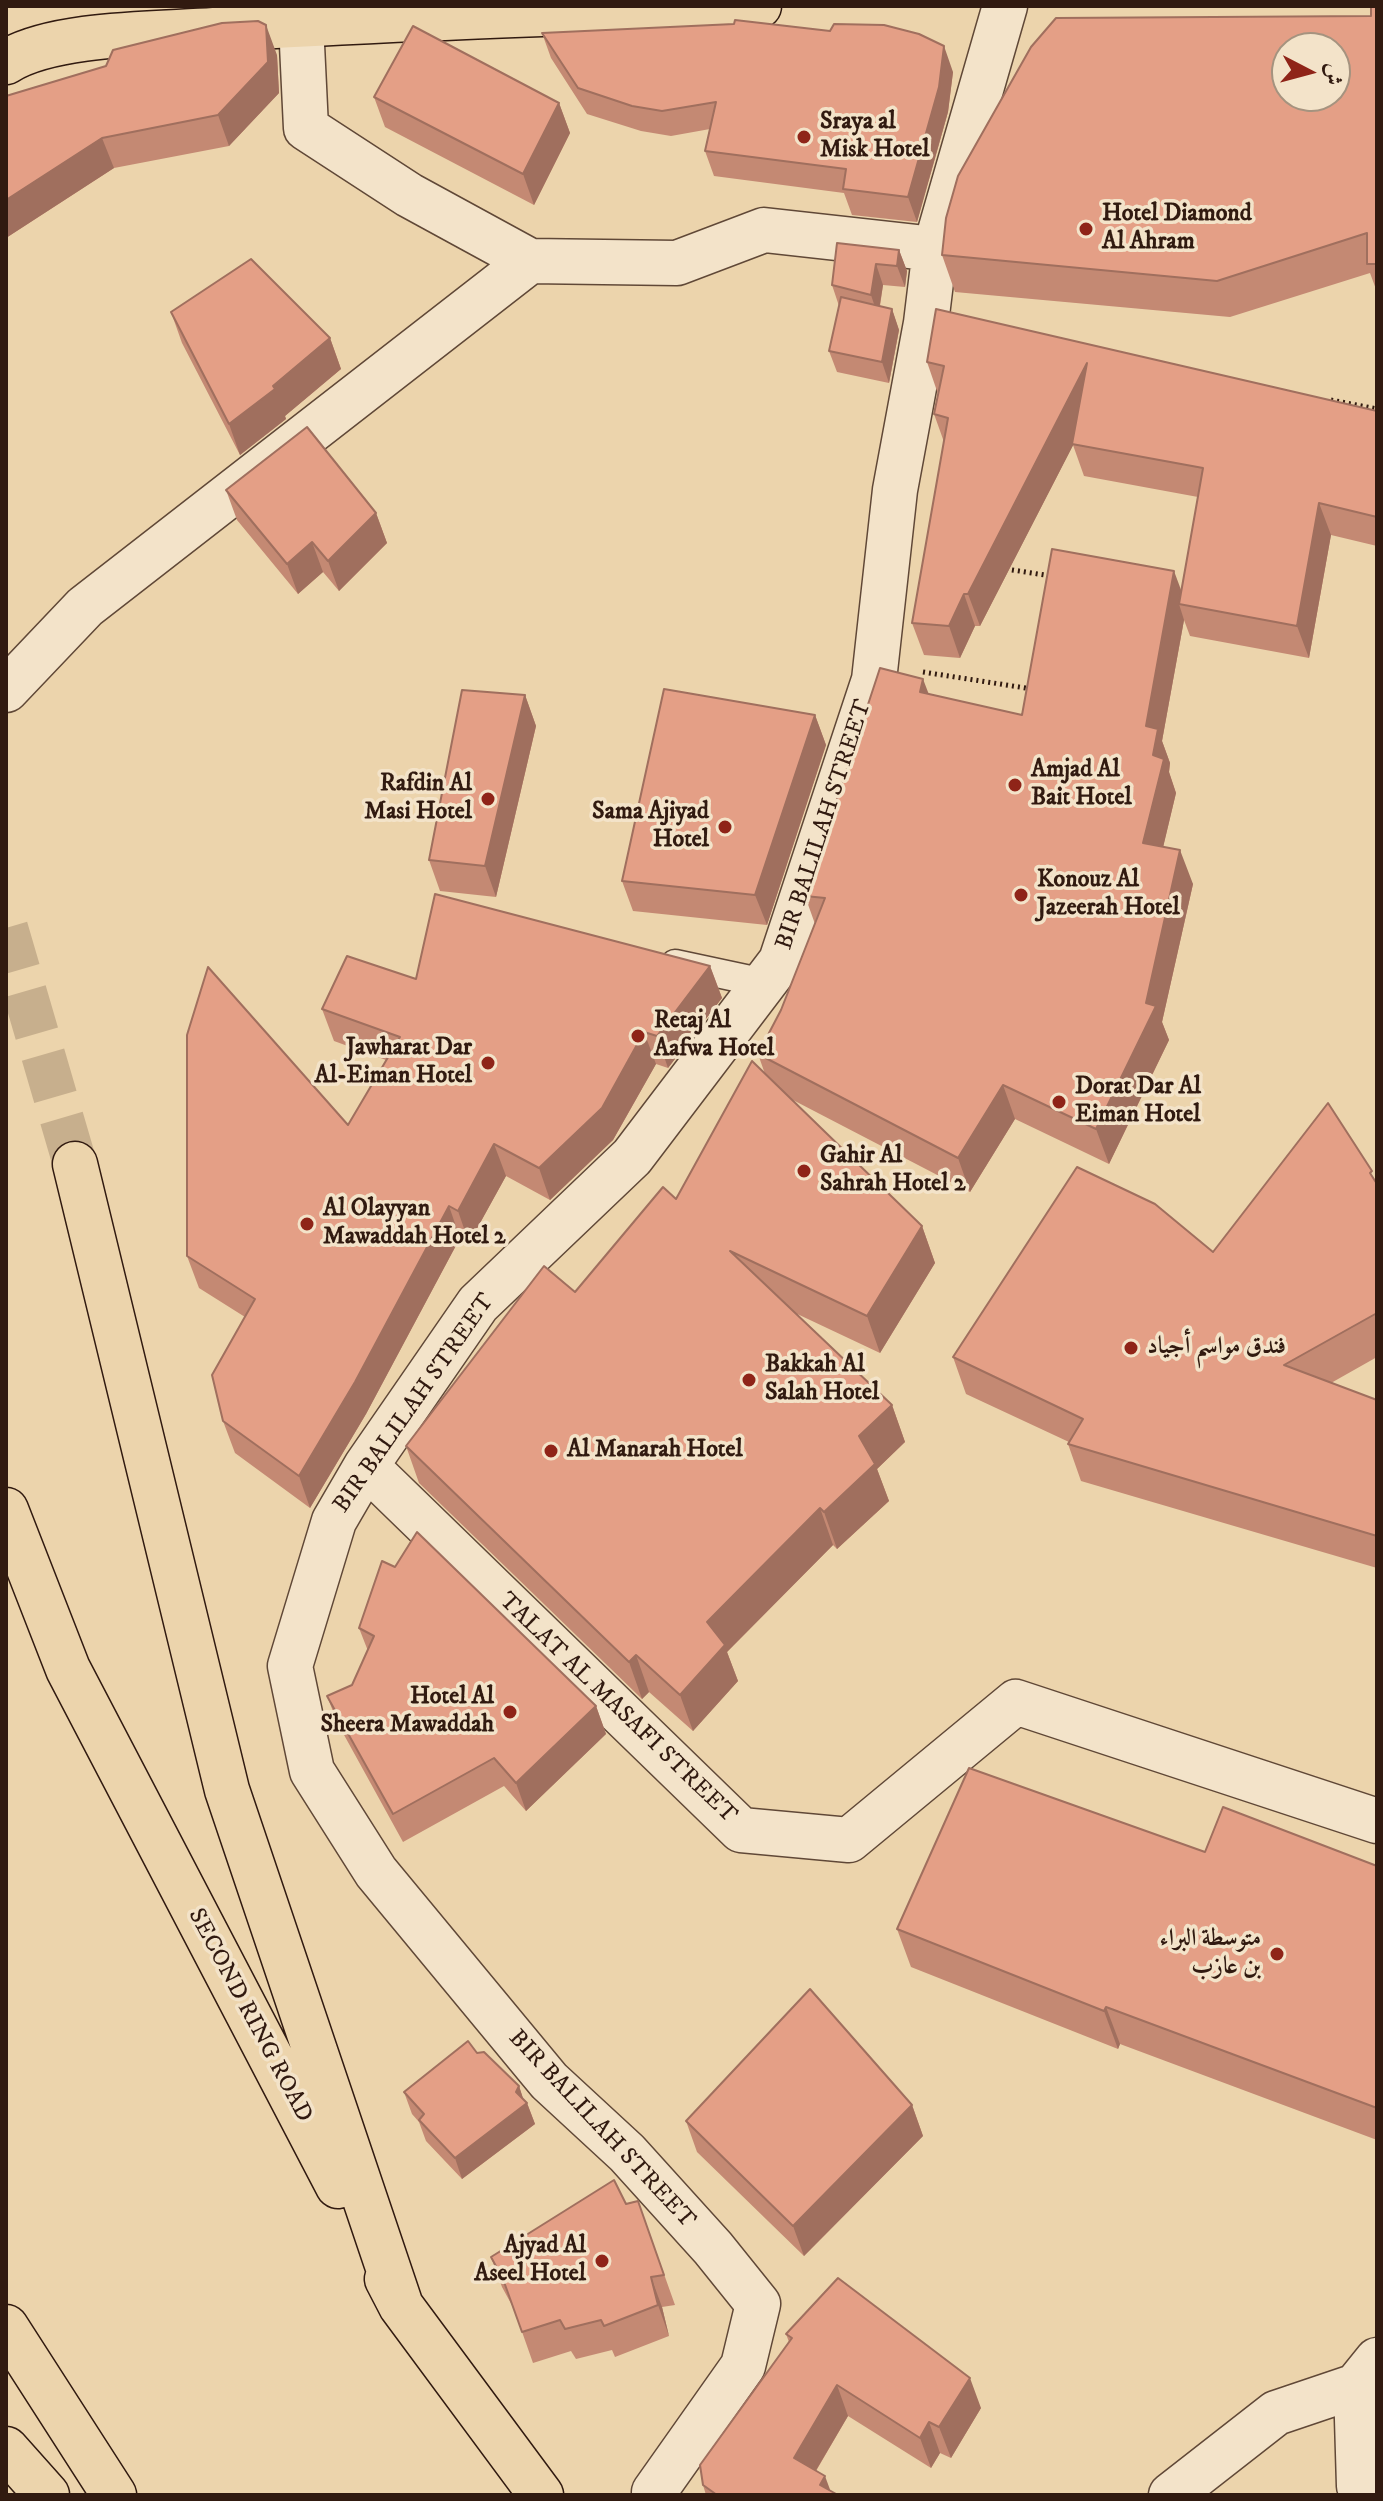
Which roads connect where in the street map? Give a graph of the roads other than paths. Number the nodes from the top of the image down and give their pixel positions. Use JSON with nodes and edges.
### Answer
{"nodes":[{"id":1,"x":759,"y":6,"type":"edge"},
{"id":2,"x":1005,"y":6,"type":"edge"},
{"id":3,"x":301,"y":24,"type":"junction"},
{"id":4,"x":6,"y":62,"type":"edge"},
{"id":5,"x":935,"y":249,"type":"junction"},
{"id":6,"x":530,"y":261,"type":"junction"},
{"id":7,"x":6,"y":690,"type":"edge"},
{"id":8,"x":645,"y":958,"type":"edge"},
{"id":9,"x":764,"y":983,"type":"junction"},
{"id":10,"x":75,"y":1164,"type":"tunnel mouth"},
{"id":11,"x":366,"y":1466,"type":"junction"},
{"id":12,"x":6,"y":1510,"type":"edge"},
{"id":13,"x":1377,"y":1821,"type":"edge"},
{"id":14,"x":401,"y":2306,"type":"junction"},
{"id":15,"x":6,"y":2327,"type":"edge"},
{"id":16,"x":1366,"y":2373,"type":"edge"},
{"id":17,"x":6,"y":2449,"type":"edge"},
{"id":18,"x":47,"y":2495,"type":"edge"},
{"id":19,"x":114,"y":2495,"type":"edge"},
{"id":20,"x":541,"y":2495,"type":"edge"},
{"id":21,"x":658,"y":2495,"type":"edge"},
{"id":22,"x":1171,"y":2495,"type":"edge"},
{"id":23,"x":1363,"y":2495,"type":"edge"}],
"edges":[{"from":1,"to":3,"type":"main road"},
{"from":2,"to":5,"type":"street","name":"BIR BALILAH STREET"},
{"from":3,"to":4,"type":"main road"},
{"from":3,"to":6,"type":"street"},
{"from":5,"to":6,"type":"street"},
{"from":5,"to":9,"type":"street","name":"BIR BALILAH STREET"},
{"from":6,"to":7,"type":"street"},
{"from":8,"to":9,"type":"lane"},
{"from":9,"to":11,"type":"street","name":"BIR BALILAH STREET"},
{"from":10,"to":14,"type":"main road"},
{"from":11,"to":13,"type":"street","name":"TALAT AL MASAFI STREET"},
{"from":11,"to":21,"type":"street","name":"BIR BALILAH STREET"},
{"from":12,"to":14,"type":"main road","name":"SECOND RING ROAD"},
{"from":14,"to":20,"type":"main road","name":"SECOND RING ROAD"},
{"from":15,"to":19,"type":"main road"},
{"from":16,"to":22,"type":"street"},
{"from":16,"to":23,"type":"street"},
{"from":17,"to":18,"type":"main road"}]}
